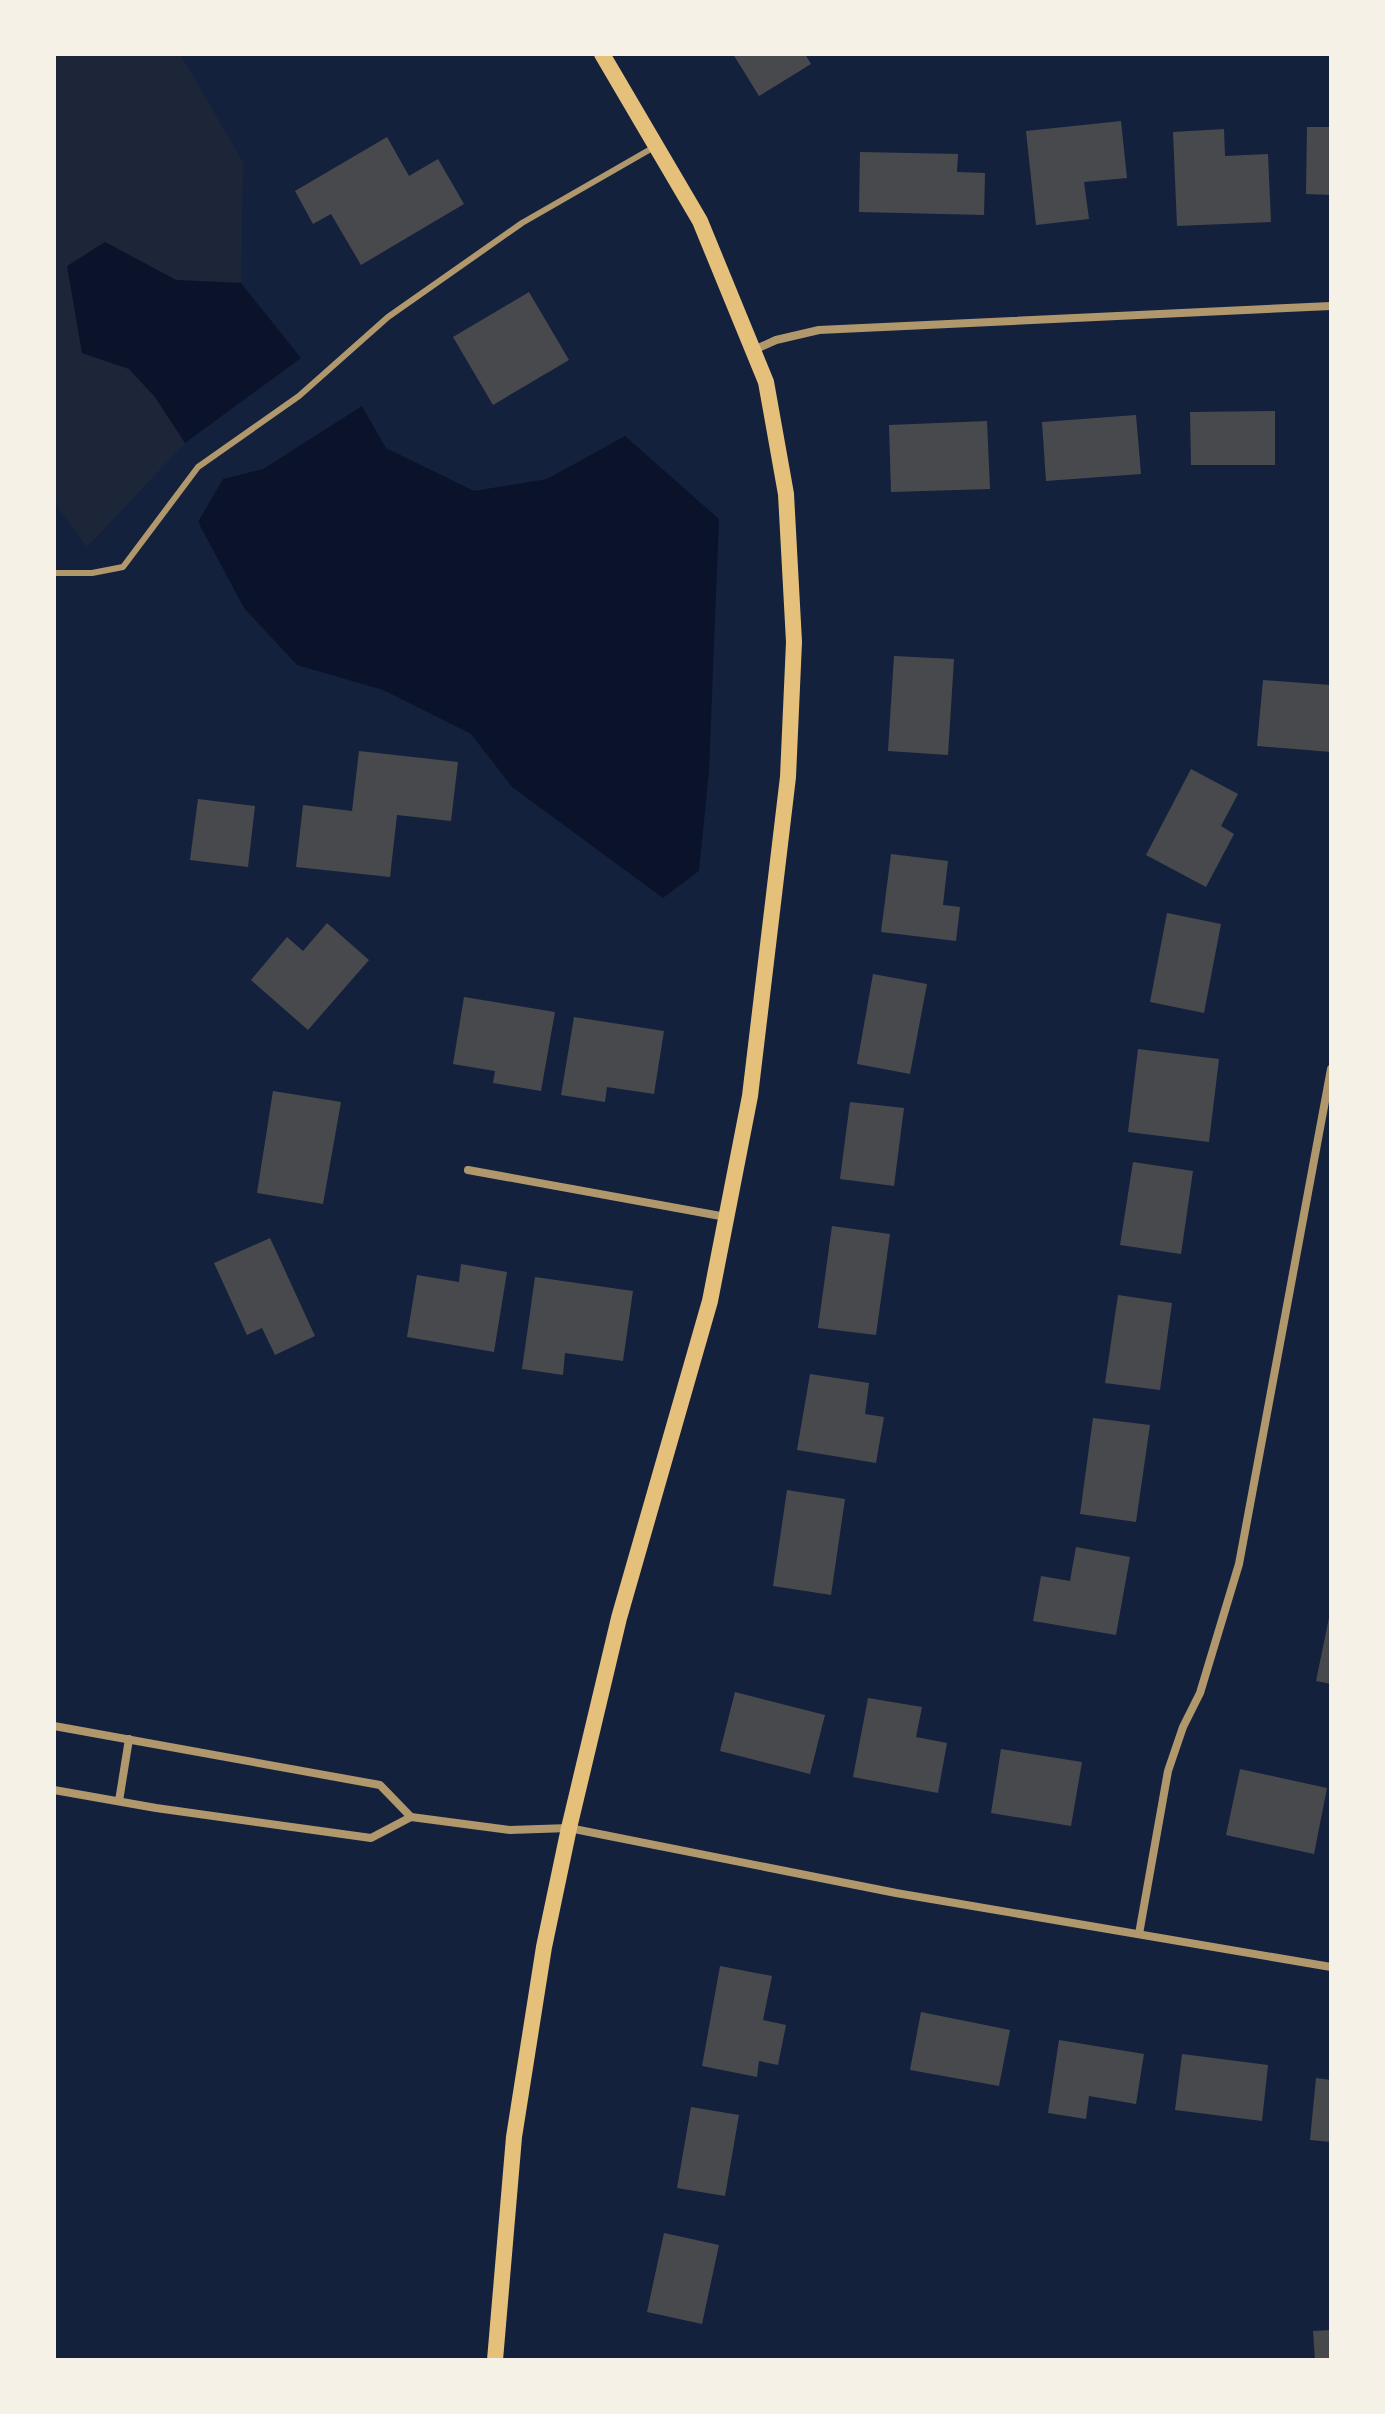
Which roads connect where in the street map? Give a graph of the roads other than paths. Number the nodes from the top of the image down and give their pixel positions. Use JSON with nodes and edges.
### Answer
{"nodes":[{"id":1,"x":602,"y":54,"type":"edge"},
{"id":2,"x":656,"y":146,"type":"junction"},
{"id":3,"x":1331,"y":306,"type":"edge"},
{"id":4,"x":754,"y":350,"type":"junction"},
{"id":5,"x":54,"y":573,"type":"edge"},
{"id":6,"x":1331,"y":1069,"type":"edge"},
{"id":7,"x":468,"y":1170,"type":"dead end"},
{"id":8,"x":727,"y":1217,"type":"junction"},
{"id":9,"x":54,"y":1726,"type":"edge"},
{"id":10,"x":129,"y":1739,"type":"junction"},
{"id":11,"x":54,"y":1790,"type":"edge"},
{"id":12,"x":119,"y":1801,"type":"junction"},
{"id":13,"x":411,"y":1817,"type":"junction"},
{"id":14,"x":569,"y":1828,"type":"junction"},
{"id":15,"x":1139,"y":1934,"type":"junction"},
{"id":16,"x":1331,"y":1967,"type":"edge"},
{"id":17,"x":495,"y":2360,"type":"edge"}],
"edges":[{"from":1,"to":2,"type":"main road"},
{"from":2,"to":4,"type":"main road"},
{"from":2,"to":5,"type":"lane"},
{"from":3,"to":4,"type":"street"},
{"from":4,"to":8,"type":"main road"},
{"from":6,"to":15,"type":"street"},
{"from":7,"to":8,"type":"street"},
{"from":8,"to":14,"type":"main road"},
{"from":9,"to":10,"type":"street"},
{"from":10,"to":12,"type":"street"},
{"from":10,"to":13,"type":"street"},
{"from":11,"to":12,"type":"street"},
{"from":12,"to":13,"type":"street"},
{"from":13,"to":14,"type":"street"},
{"from":14,"to":15,"type":"street"},
{"from":14,"to":17,"type":"main road"},
{"from":15,"to":16,"type":"street"}]}
